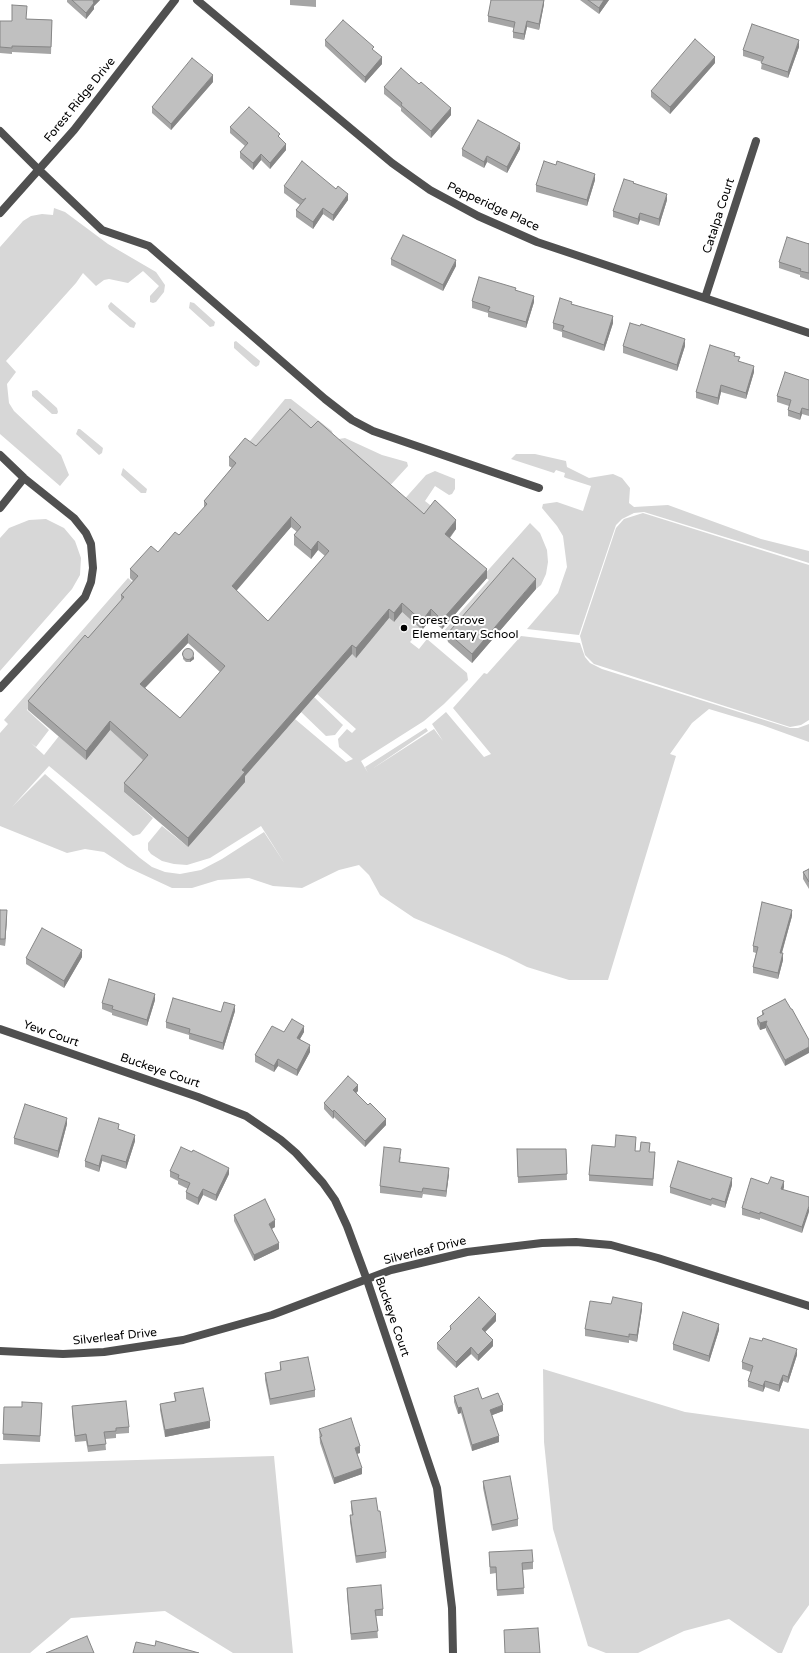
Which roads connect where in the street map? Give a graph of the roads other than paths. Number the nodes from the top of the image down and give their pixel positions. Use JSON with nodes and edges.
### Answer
{"nodes":[{"id":1,"x":175,"y":0,"type":"edge"},
{"id":2,"x":197,"y":0,"type":"edge"},
{"id":3,"x":0,"y":131,"type":"edge"},
{"id":4,"x":756,"y":141,"type":"dead end"},
{"id":5,"x":38,"y":169,"type":"junction"},
{"id":6,"x":0,"y":213,"type":"edge"},
{"id":7,"x":705,"y":298,"type":"junction"},
{"id":8,"x":809,"y":333,"type":"edge"},
{"id":9,"x":0,"y":455,"type":"edge"},
{"id":10,"x":24,"y":478,"type":"junction"},
{"id":11,"x":539,"y":488,"type":"dead end"},
{"id":12,"x":0,"y":508,"type":"edge"},
{"id":13,"x":0,"y":688,"type":"edge"},
{"id":14,"x":0,"y":1029,"type":"edge"},
{"id":15,"x":94,"y":1061,"type":"joint"},
{"id":16,"x":367,"y":1280,"type":"junction"},
{"id":17,"x":809,"y":1306,"type":"edge"},
{"id":18,"x":0,"y":1351,"type":"edge"},
{"id":19,"x":453,"y":1653,"type":"edge"}],
"edges":[{"from":1,"to":5,"type":"street","name":"Forest Ridge Drive"},
{"from":2,"to":7,"type":"street","name":"Pepperidge Place"},
{"from":3,"to":5,"type":"street"},
{"from":4,"to":7,"type":"street","name":"Catalpa Court"},
{"from":5,"to":6,"type":"street","name":"Forest Ridge Drive"},
{"from":5,"to":11,"type":"street"},
{"from":7,"to":8,"type":"street","name":"Pepperidge Place"},
{"from":9,"to":10,"type":"street"},
{"from":10,"to":12,"type":"street"},
{"from":10,"to":13,"type":"street"},
{"from":14,"to":15,"type":"street","name":"Yew Court"},
{"from":15,"to":16,"type":"street","name":"Buckeye Court"},
{"from":16,"to":17,"type":"street","name":"Silverleaf Drive"},
{"from":16,"to":18,"type":"street","name":"Silverleaf Drive"},
{"from":16,"to":19,"type":"street","name":"Buckeye Court"}]}
